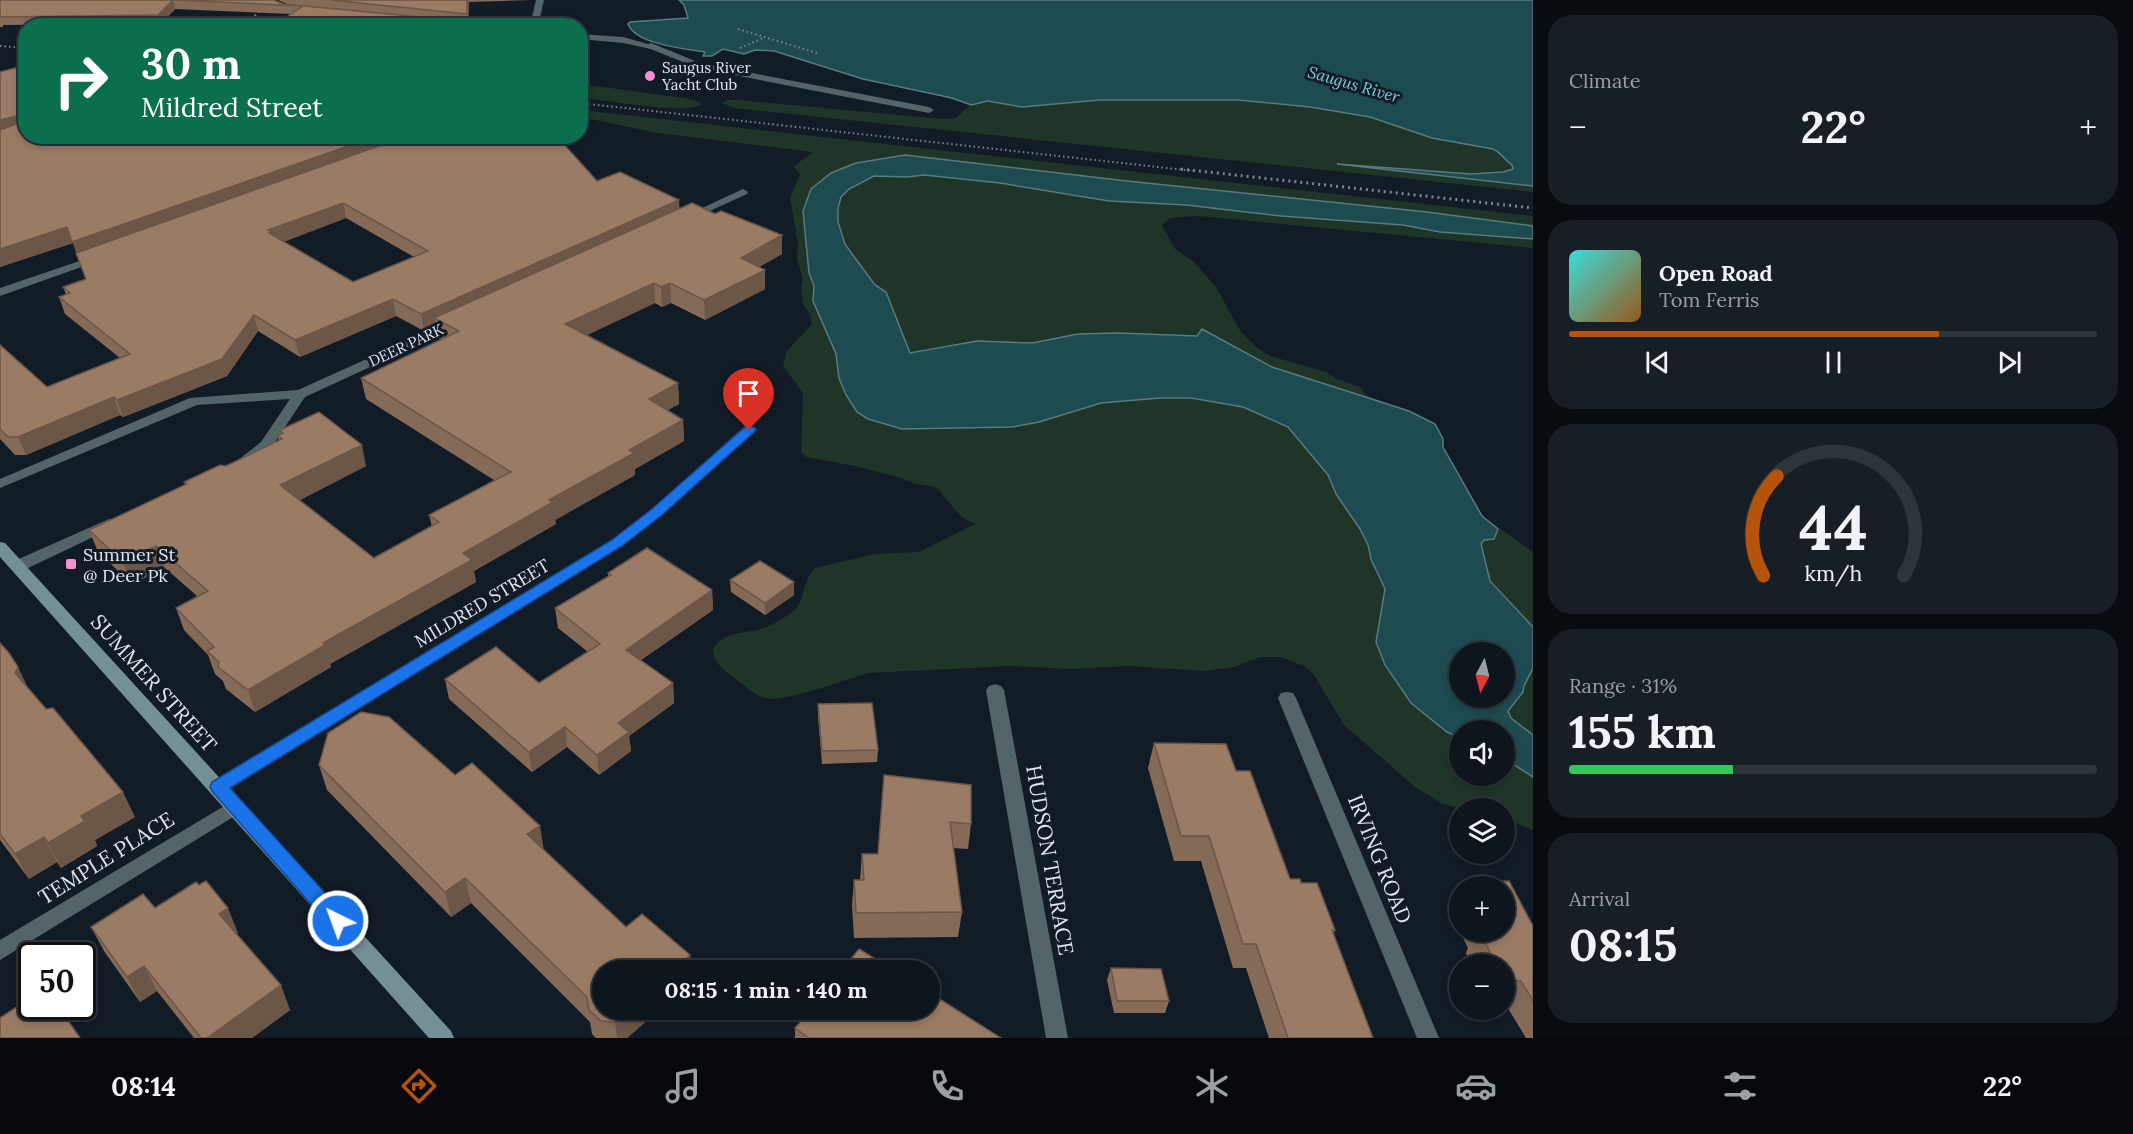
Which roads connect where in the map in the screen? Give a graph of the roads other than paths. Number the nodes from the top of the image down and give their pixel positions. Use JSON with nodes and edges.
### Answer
{"nodes":[{"id":1,"x":540,"y":0,"type":"edge"},
{"id":2,"x":536,"y":18,"type":"edge"},
{"id":3,"x":588,"y":37,"type":"edge"},
{"id":4,"x":928,"y":110,"type":"dead end"},
{"id":5,"x":743,"y":192,"type":"dead end"},
{"id":6,"x":671,"y":224,"type":"edge"},
{"id":7,"x":113,"y":252,"type":"edge"},
{"id":8,"x":0,"y":292,"type":"edge"},
{"id":9,"x":460,"y":321,"type":"edge"},
{"id":10,"x":300,"y":394,"type":"junction"},
{"id":11,"x":749,"y":430,"type":"dead end"},
{"id":12,"x":232,"y":466,"type":"edge"},
{"id":13,"x":0,"y":484,"type":"edge"},
{"id":14,"x":127,"y":515,"type":"edge"},
{"id":15,"x":0,"y":547,"type":"edge"},
{"id":16,"x":18,"y":566,"type":"junction"},
{"id":17,"x":995,"y":690,"type":"dead end"},
{"id":18,"x":1287,"y":698,"type":"dead end"},
{"id":19,"x":218,"y":787,"type":"junction"},
{"id":20,"x":236,"y":806,"type":"junction"},
{"id":21,"x":0,"y":951,"type":"edge"},
{"id":22,"x":443,"y":1038,"type":"edge"},
{"id":23,"x":1057,"y":1038,"type":"edge"},
{"id":24,"x":1428,"y":1038,"type":"edge"}],
"edges":[{"from":1,"to":2,"type":"street"},
{"from":3,"to":4,"type":"street"},
{"from":5,"to":6,"type":"street"},
{"from":7,"to":8,"type":"street"},
{"from":9,"to":10,"type":"street","name":"DEER PARK"},
{"from":10,"to":12,"type":"street"},
{"from":10,"to":13,"type":"street","name":"DEER PARK"},
{"from":11,"to":19,"type":"street","name":"MILDRED STREET"},
{"from":14,"to":16,"type":"street"},
{"from":15,"to":16,"type":"main road","name":"SUMMER STREET"},
{"from":16,"to":19,"type":"main road","name":"SUMMER STREET"},
{"from":17,"to":23,"type":"street","name":"HUDSON TERRACE"},
{"from":18,"to":24,"type":"street","name":"IRVING ROAD"},
{"from":19,"to":20,"type":"main road","name":"SUMMER STREET"},
{"from":20,"to":21,"type":"street","name":"TEMPLE PLACE"},
{"from":20,"to":22,"type":"main road","name":"SUMMER STREET"}]}
